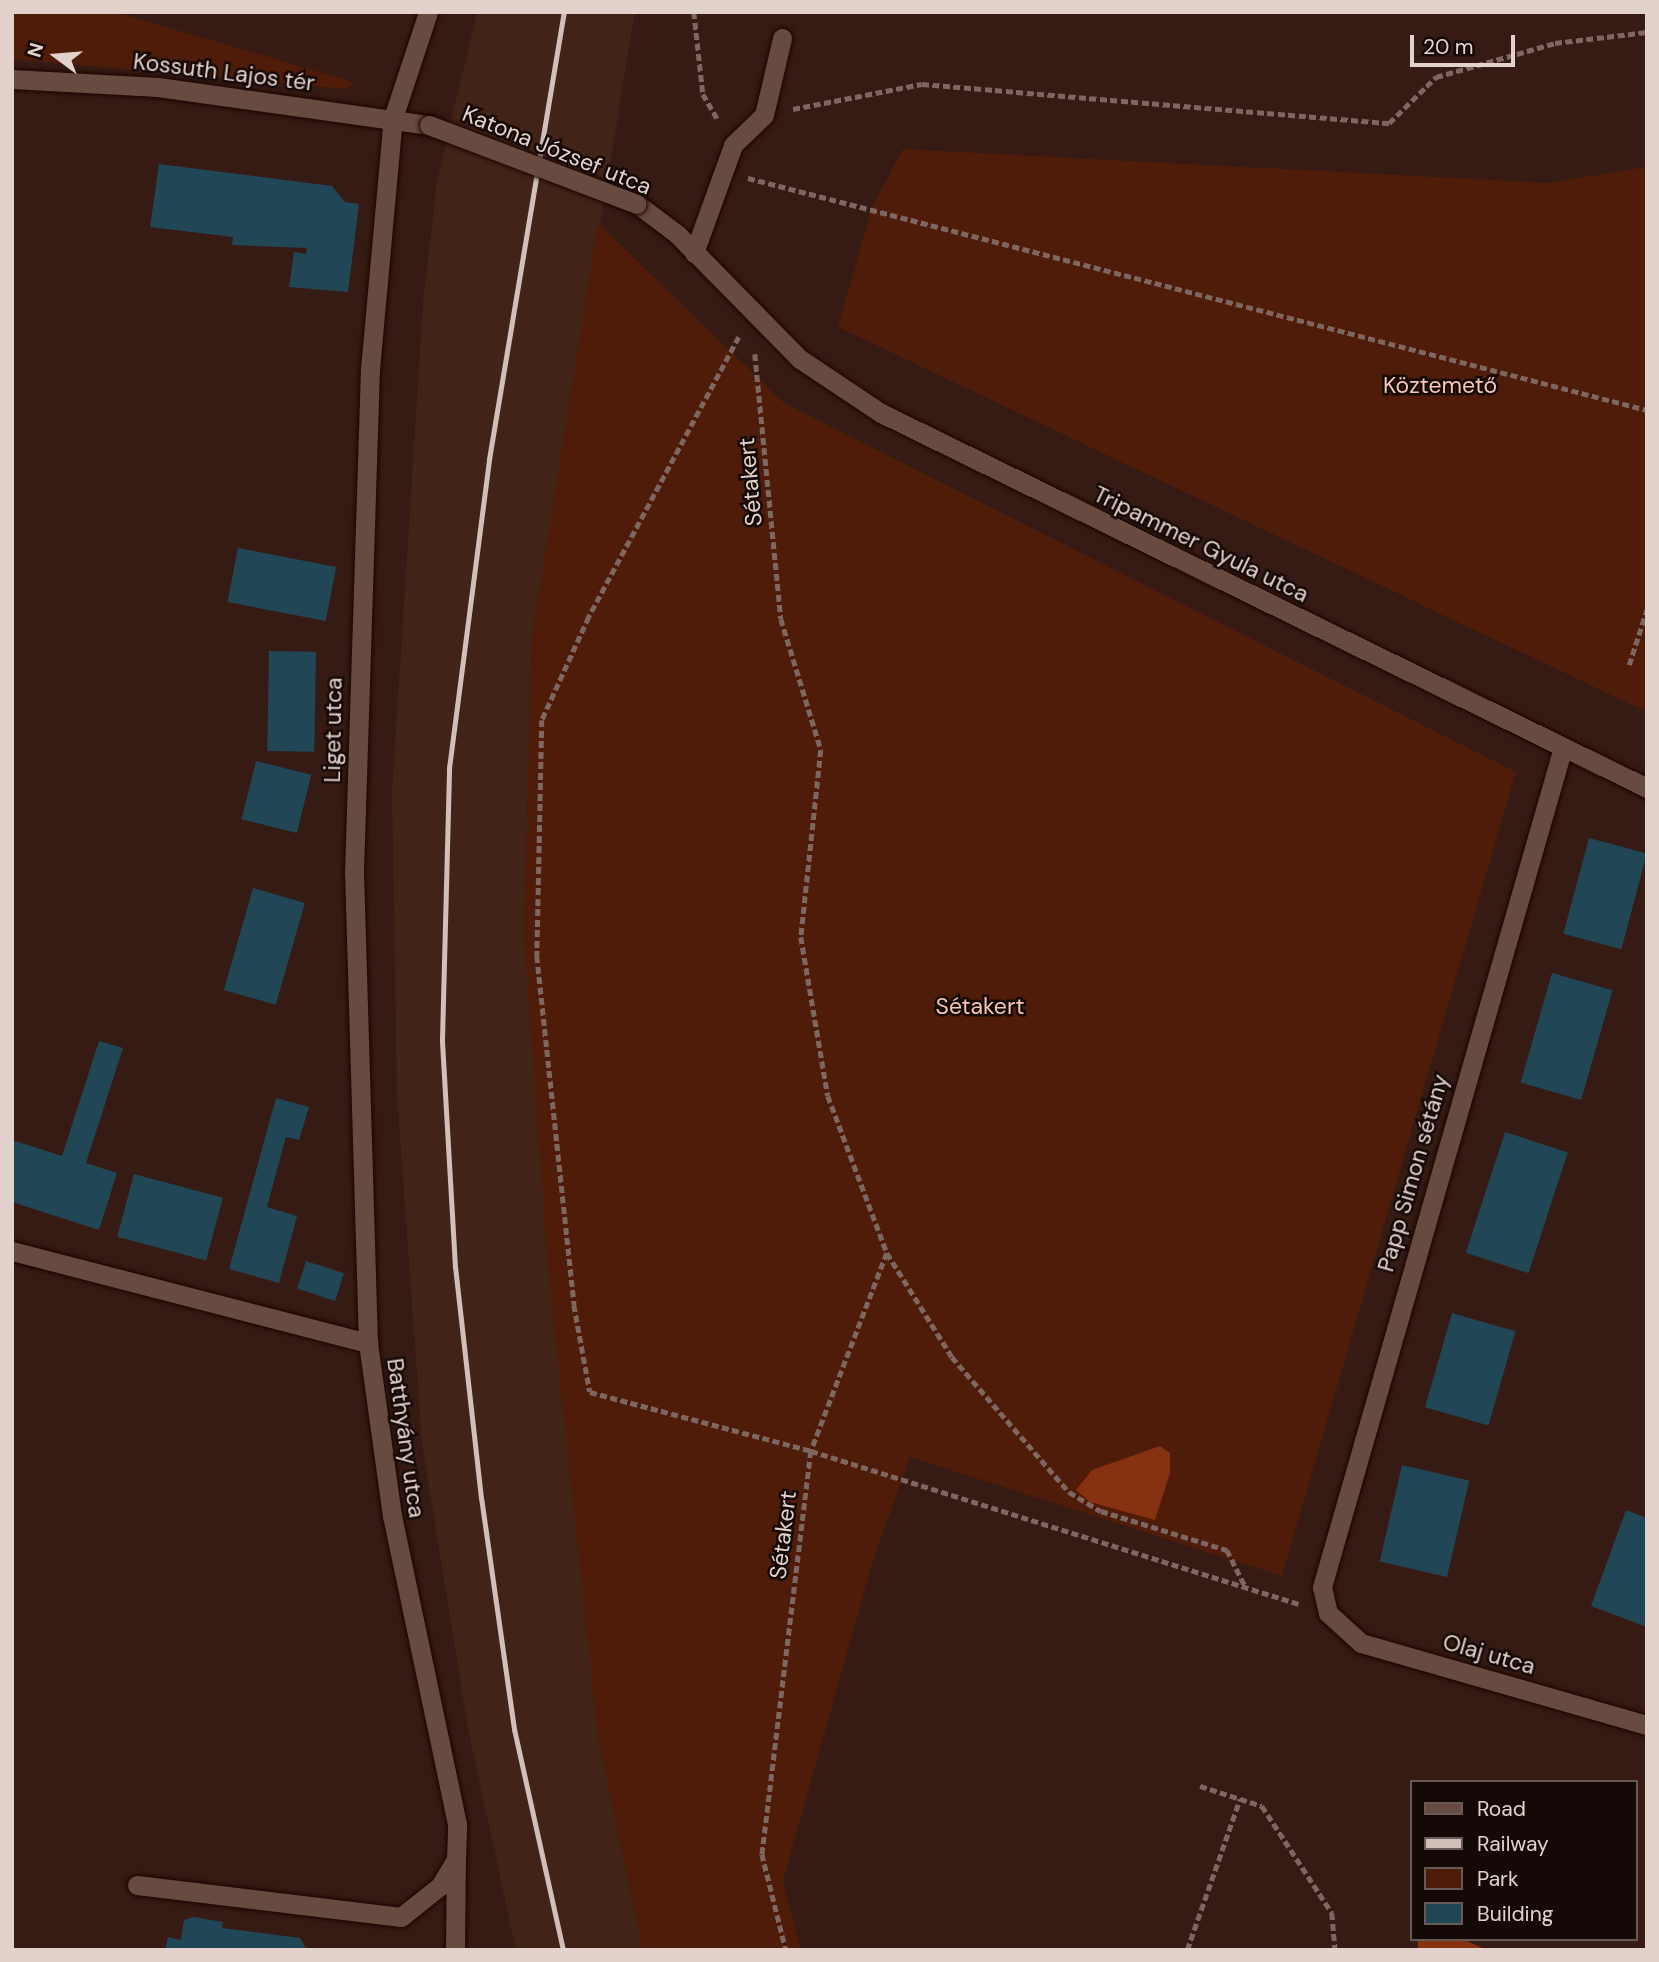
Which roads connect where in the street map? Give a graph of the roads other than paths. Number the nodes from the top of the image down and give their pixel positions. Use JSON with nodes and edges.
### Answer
{"nodes":[{"id":1,"x":428,"y":12,"type":"edge"},
{"id":2,"x":782,"y":38,"type":"dead end"},
{"id":3,"x":12,"y":79,"type":"edge"},
{"id":4,"x":393,"y":118,"type":"junction"},
{"id":5,"x":429,"y":125,"type":"joint"},
{"id":6,"x":694,"y":253,"type":"junction"},
{"id":7,"x":751,"y":315,"type":"joint"},
{"id":8,"x":1563,"y":747,"type":"junction"},
{"id":9,"x":1647,"y":788,"type":"edge"},
{"id":10,"x":12,"y":1251,"type":"edge"},
{"id":11,"x":368,"y":1343,"type":"junction"},
{"id":12,"x":1328,"y":1612,"type":"joint"},
{"id":13,"x":1647,"y":1725,"type":"edge"},
{"id":14,"x":456,"y":1859,"type":"junction"},
{"id":15,"x":137,"y":1885,"type":"dead end"},
{"id":16,"x":455,"y":1950,"type":"edge"}],
"edges":[{"from":1,"to":4,"type":"street","name":"Liget utca"},
{"from":2,"to":6,"type":"street"},
{"from":3,"to":4,"type":"street","name":"Kossuth Lajos tér"},
{"from":4,"to":5,"type":"street","name":"Kossuth Lajos tér"},
{"from":4,"to":11,"type":"street","name":"Liget utca"},
{"from":5,"to":6,"type":"street","name":"Katona József utca","bridge":true},
{"from":6,"to":7,"type":"street","name":"Katona József utca"},
{"from":7,"to":8,"type":"street","name":"Tripammer Gyula utca"},
{"from":8,"to":9,"type":"street","name":"Tripammer Gyula utca"},
{"from":8,"to":12,"type":"street","name":"Papp Simon sétány"},
{"from":10,"to":11,"type":"street","name":"Batthyány utca"},
{"from":11,"to":14,"type":"street","name":"Batthyány utca"},
{"from":12,"to":13,"type":"street","name":"Olaj utca"},
{"from":14,"to":15,"type":"street"},
{"from":14,"to":16,"type":"street","name":"Batthyány utca"}]}
